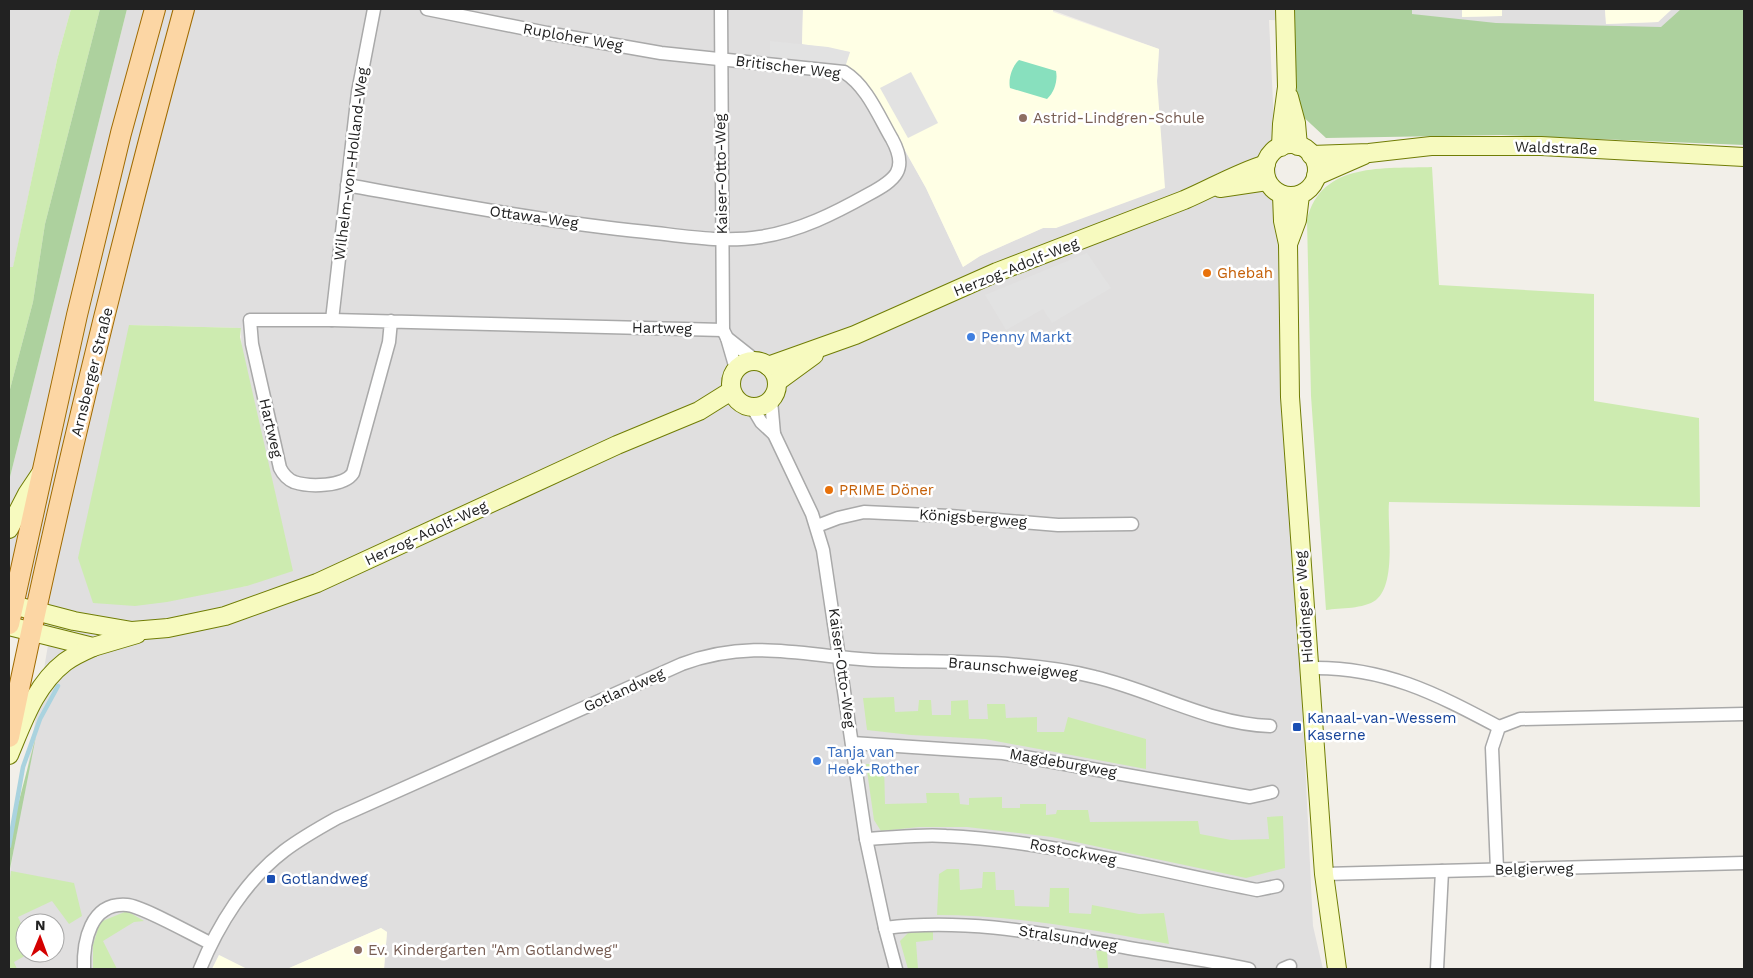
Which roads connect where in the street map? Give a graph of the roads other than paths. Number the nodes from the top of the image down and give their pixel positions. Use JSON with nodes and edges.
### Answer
{"nodes":[{"id":1,"x":154,"y":9,"type":"edge"},
{"id":2,"x":184,"y":9,"type":"edge"},
{"id":3,"x":374,"y":9,"type":"edge"},
{"id":4,"x":427,"y":9,"type":"edge"},
{"id":5,"x":721,"y":9,"type":"edge"},
{"id":6,"x":1285,"y":9,"type":"edge"},
{"id":7,"x":720,"y":58,"type":"junction"},
{"id":8,"x":1297,"y":149,"type":"junction"},
{"id":9,"x":1369,"y":153,"type":"junction"},
{"id":10,"x":1744,"y":157,"type":"edge"},
{"id":11,"x":1267,"y":173,"type":"junction"},
{"id":12,"x":1316,"y":176,"type":"junction"},
{"id":13,"x":348,"y":186,"type":"junction"},
{"id":14,"x":1282,"y":195,"type":"junction"},
{"id":15,"x":1300,"y":195,"type":"junction"},
{"id":16,"x":722,"y":239,"type":"junction"},
{"id":17,"x":1288,"y":244,"type":"junction"},
{"id":18,"x":332,"y":320,"type":"junction"},
{"id":19,"x":391,"y":321,"type":"junction"},
{"id":20,"x":725,"y":334,"type":"junction"},
{"id":21,"x":736,"y":369,"type":"junction"},
{"id":22,"x":767,"y":370,"type":"junction"},
{"id":23,"x":741,"y":400,"type":"junction"},
{"id":24,"x":771,"y":400,"type":"junction"},
{"id":25,"x":774,"y":434,"type":"junction"},
{"id":26,"x":42,"y":473,"type":"junction"},
{"id":27,"x":1132,"y":524,"type":"dead end"},
{"id":28,"x":817,"y":526,"type":"junction"},
{"id":29,"x":9,"y":529,"type":"edge"},
{"id":30,"x":36,"y":611,"type":"junction"},
{"id":31,"x":10,"y":615,"type":"edge"},
{"id":32,"x":146,"y":631,"type":"junction"},
{"id":33,"x":31,"y":632,"type":"junction"},
{"id":34,"x":93,"y":647,"type":"junction"},
{"id":35,"x":839,"y":656,"type":"junction"},
{"id":36,"x":1309,"y":668,"type":"junction"},
{"id":37,"x":1744,"y":714,"type":"edge"},
{"id":38,"x":1270,"y":726,"type":"dead end"},
{"id":39,"x":1499,"y":727,"type":"junction"},
{"id":40,"x":9,"y":737,"type":"edge"},
{"id":41,"x":852,"y":743,"type":"junction"},
{"id":42,"x":9,"y":755,"type":"edge"},
{"id":43,"x":1272,"y":792,"type":"dead end"},
{"id":44,"x":866,"y":839,"type":"junction"},
{"id":45,"x":1744,"y":863,"type":"edge"},
{"id":46,"x":1497,"y":870,"type":"junction"},
{"id":47,"x":1442,"y":871,"type":"junction"},
{"id":48,"x":1324,"y":874,"type":"junction"},
{"id":49,"x":1277,"y":886,"type":"dead end"},
{"id":50,"x":885,"y":928,"type":"junction"},
{"id":51,"x":210,"y":944,"type":"junction"},
{"id":52,"x":84,"y":969,"type":"edge"},
{"id":53,"x":200,"y":969,"type":"edge"},
{"id":54,"x":896,"y":969,"type":"edge"},
{"id":55,"x":1249,"y":969,"type":"edge"},
{"id":56,"x":1337,"y":969,"type":"edge"},
{"id":57,"x":1437,"y":969,"type":"edge"}],
"edges":[{"from":1,"to":26,"type":"main road","name":"Arnsberger Straße"},
{"from":2,"to":30,"type":"main road","name":"Arnsberger Straße"},
{"from":3,"to":13,"type":"street","name":"Wilhelm-von-Holland-Weg"},
{"from":4,"to":7,"type":"street","name":"Ruploher Weg"},
{"from":5,"to":7,"type":"street","name":"Kaiser-Otto-Weg"},
{"from":6,"to":8,"type":"main road"},
{"from":7,"to":16,"type":"street","name":"Kaiser-Otto-Weg"},
{"from":7,"to":16,"type":"street","name":"Britischer Weg"},
{"from":8,"to":9,"type":"main road","name":"Waldstraße"},
{"from":8,"to":11,"type":"main road"},
{"from":8,"to":12,"type":"main road"},
{"from":9,"to":10,"type":"main road","name":"Waldstraße"},
{"from":9,"to":12,"type":"main road","name":"Waldstraße"},
{"from":11,"to":14,"type":"main road"},
{"from":11,"to":22,"type":"main road","name":"Herzog-Adolf-Weg"},
{"from":12,"to":15,"type":"main road"},
{"from":13,"to":16,"type":"street","name":"Ottawa-Weg"},
{"from":13,"to":18,"type":"street","name":"Wilhelm-von-Holland-Weg"},
{"from":14,"to":15,"type":"main road"},
{"from":14,"to":17,"type":"main road","name":"Hiddingser Weg"},
{"from":15,"to":17,"type":"main road","name":"Hiddingser Weg"},
{"from":16,"to":20,"type":"street","name":"Kaiser-Otto-Weg"},
{"from":17,"to":36,"type":"main road","name":"Hiddingser Weg"},
{"from":18,"to":19,"type":"street","name":"Hartweg"},
{"from":18,"to":19,"type":"street","name":"Hartweg"},
{"from":19,"to":20,"type":"street","name":"Hartweg"},
{"from":20,"to":21,"type":"street","name":"Kaiser-Otto-Weg"},
{"from":20,"to":22,"type":"street"},
{"from":21,"to":22,"type":"main road","name":"Herzog-Adolf-Weg"},
{"from":21,"to":23,"type":"main road"},
{"from":22,"to":24,"type":"main road"},
{"from":23,"to":24,"type":"main road","name":"Herzog-Adolf-Weg"},
{"from":23,"to":25,"type":"street","name":"Kaiser-Otto-Weg"},
{"from":23,"to":32,"type":"main road","name":"Herzog-Adolf-Weg"},
{"from":24,"to":25,"type":"street","name":"Kaiser-Otto-Weg"},
{"from":25,"to":28,"type":"street","name":"Kaiser-Otto-Weg"},
{"from":26,"to":29,"type":"main road"},
{"from":26,"to":31,"type":"main road","name":"Arnsberger Straße"},
{"from":27,"to":28,"type":"street","name":"Königsbergweg"},
{"from":28,"to":35,"type":"street","name":"Kaiser-Otto-Weg"},
{"from":30,"to":31,"type":"main road","name":"Herzog-Adolf-Weg"},
{"from":30,"to":32,"type":"main road","name":"Herzog-Adolf-Weg"},
{"from":30,"to":33,"type":"main road","name":"Arnsberger Straße"},
{"from":31,"to":33,"type":"main road"},
{"from":32,"to":34,"type":"main road","name":"Herzog-Adolf-Weg"},
{"from":33,"to":34,"type":"main road"},
{"from":33,"to":40,"type":"main road","name":"Arnsberger Straße"},
{"from":34,"to":42,"type":"main road","name":"Herzog-Adolf-Weg"},
{"from":35,"to":38,"type":"street","name":"Braunschweigweg"},
{"from":35,"to":41,"type":"street","name":"Kaiser-Otto-Weg"},
{"from":35,"to":51,"type":"street","name":"Gotlandweg"},
{"from":36,"to":39,"type":"street"},
{"from":36,"to":48,"type":"main road","name":"Hiddingser Weg"},
{"from":37,"to":39,"type":"street"},
{"from":39,"to":46,"type":"street"},
{"from":41,"to":43,"type":"street","name":"Magdeburgweg"},
{"from":41,"to":44,"type":"street","name":"Kaiser-Otto-Weg"},
{"from":44,"to":49,"type":"street","name":"Rostockweg"},
{"from":44,"to":50,"type":"street","name":"Kaiser-Otto-Weg"},
{"from":45,"to":46,"type":"street","name":"Belgierweg"},
{"from":46,"to":47,"type":"street","name":"Belgierweg"},
{"from":47,"to":48,"type":"street","name":"Belgierweg"},
{"from":47,"to":57,"type":"street"},
{"from":48,"to":56,"type":"main road","name":"Hiddingser Weg"},
{"from":50,"to":54,"type":"street","name":"Kaiser-Otto-Weg"},
{"from":50,"to":55,"type":"street","name":"Stralsundweg"},
{"from":51,"to":52,"type":"street"},
{"from":51,"to":53,"type":"street","name":"Gotlandweg"}]}
